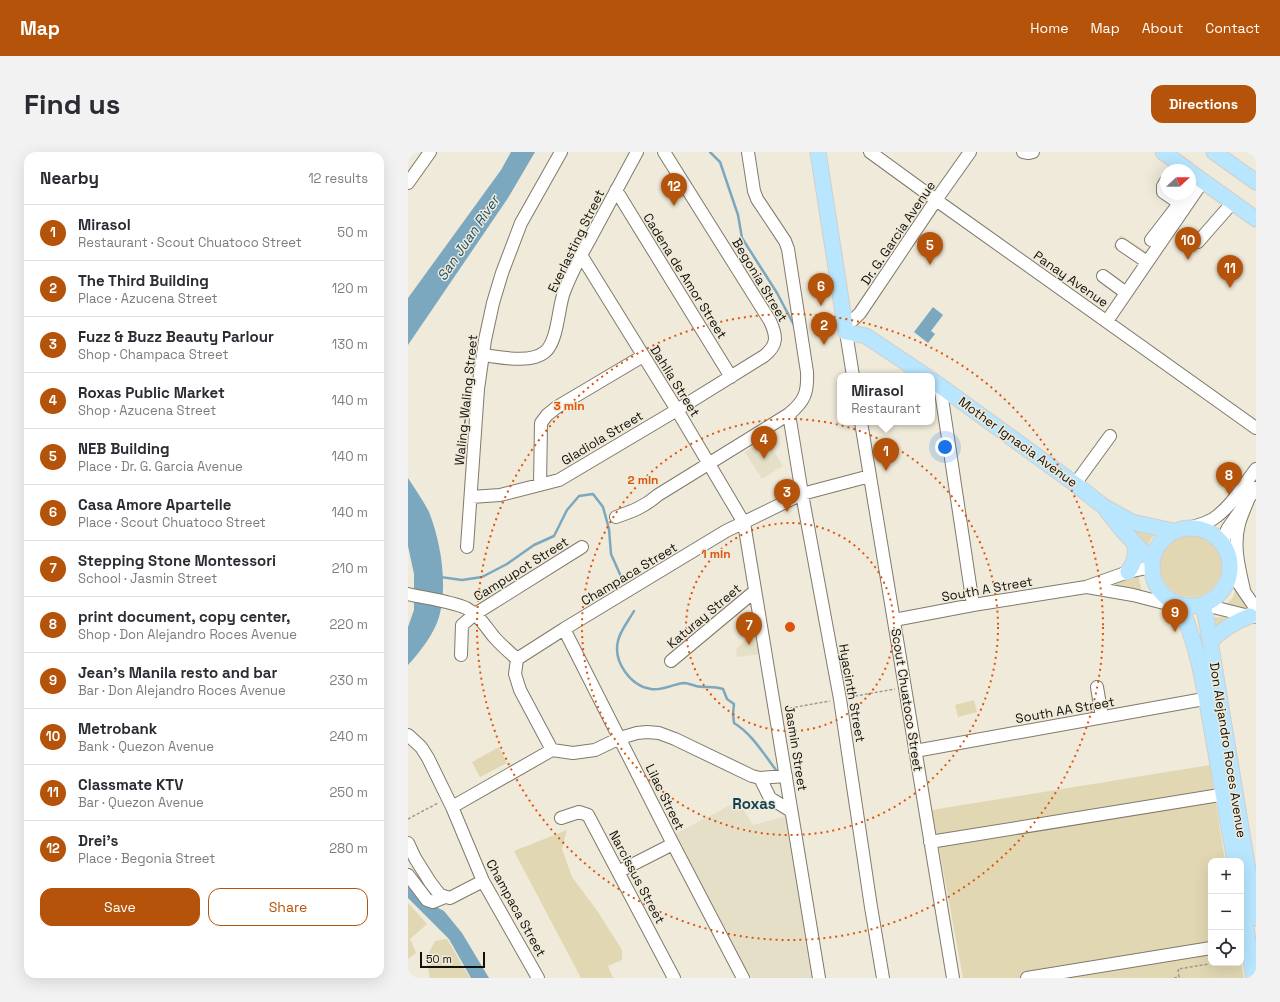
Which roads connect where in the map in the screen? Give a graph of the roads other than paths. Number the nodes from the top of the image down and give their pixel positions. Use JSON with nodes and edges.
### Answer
{"nodes":[{"id":1,"x":430,"y":152,"type":"edge"},
{"id":2,"x":561,"y":152,"type":"edge"},
{"id":3,"x":637,"y":152,"type":"edge"},
{"id":4,"x":664,"y":152,"type":"edge"},
{"id":5,"x":748,"y":152,"type":"edge"},
{"id":6,"x":818,"y":152,"type":"edge"},
{"id":7,"x":870,"y":152,"type":"edge"},
{"id":8,"x":970,"y":152,"type":"edge"},
{"id":9,"x":1023,"y":152,"type":"edge"},
{"id":10,"x":1033,"y":152,"type":"edge"},
{"id":11,"x":1163,"y":152,"type":"edge"},
{"id":12,"x":1222,"y":154,"type":"edge"},
{"id":13,"x":1177,"y":164,"type":"edge"},
{"id":14,"x":1196,"y":179,"type":"edge"},
{"id":15,"x":1256,"y":182,"type":"edge"},
{"id":16,"x":408,"y":183,"type":"edge"},
{"id":17,"x":616,"y":190,"type":"junction"},
{"id":18,"x":936,"y":200,"type":"junction"},
{"id":19,"x":1177,"y":200,"type":"edge"},
{"id":20,"x":1181,"y":200,"type":"edge"},
{"id":21,"x":1233,"y":202,"type":"junction"},
{"id":22,"x":1256,"y":219,"type":"edge"},
{"id":23,"x":1151,"y":240,"type":"dead end"},
{"id":24,"x":1198,"y":242,"type":"dead end"},
{"id":25,"x":1122,"y":245,"type":"dead end"},
{"id":26,"x":582,"y":255,"type":"junction"},
{"id":27,"x":1147,"y":262,"type":"junction"},
{"id":28,"x":1102,"y":276,"type":"dead end"},
{"id":29,"x":1126,"y":293,"type":"junction"},
{"id":30,"x":1107,"y":321,"type":"junction"},
{"id":31,"x":845,"y":328,"type":"junction"},
{"id":32,"x":483,"y":355,"type":"junction"},
{"id":33,"x":643,"y":356,"type":"junction"},
{"id":34,"x":852,"y":373,"type":"edge"},
{"id":35,"x":922,"y":373,"type":"edge"},
{"id":36,"x":731,"y":377,"type":"junction"},
{"id":37,"x":936,"y":382,"type":"edge"},
{"id":38,"x":677,"y":410,"type":"junction"},
{"id":39,"x":789,"y":414,"type":"junction"},
{"id":40,"x":862,"y":425,"type":"edge"},
{"id":41,"x":1256,"y":428,"type":"edge"},
{"id":42,"x":1110,"y":436,"type":"dead end"},
{"id":43,"x":709,"y":464,"type":"junction"},
{"id":44,"x":1256,"y":469,"type":"edge"},
{"id":45,"x":870,"y":476,"type":"junction"},
{"id":46,"x":1075,"y":484,"type":"junction"},
{"id":47,"x":540,"y":485,"type":"junction"},
{"id":48,"x":1256,"y":488,"type":"edge"},
{"id":49,"x":802,"y":494,"type":"junction"},
{"id":50,"x":471,"y":497,"type":"junction"},
{"id":51,"x":1248,"y":500,"type":"junction"},
{"id":52,"x":1102,"y":506,"type":"junction"},
{"id":53,"x":616,"y":517,"type":"dead end"},
{"id":54,"x":744,"y":523,"type":"junction"},
{"id":55,"x":1192,"y":527,"type":"junction"},
{"id":56,"x":1173,"y":532,"type":"junction"},
{"id":57,"x":1134,"y":542,"type":"junction"},
{"id":58,"x":1223,"y":544,"type":"junction"},
{"id":59,"x":467,"y":547,"type":"dead end"},
{"id":60,"x":582,"y":547,"type":"dead end"},
{"id":61,"x":1152,"y":564,"type":"junction"},
{"id":62,"x":1230,"y":566,"type":"junction"},
{"id":63,"x":1128,"y":572,"type":"junction"},
{"id":64,"x":1086,"y":587,"type":"junction"},
{"id":65,"x":1244,"y":590,"type":"junction"},
{"id":66,"x":755,"y":591,"type":"junction"},
{"id":67,"x":408,"y":594,"type":"edge"},
{"id":68,"x":1177,"y":603,"type":"junction"},
{"id":69,"x":1205,"y":604,"type":"junction"},
{"id":70,"x":973,"y":605,"type":"junction"},
{"id":71,"x":475,"y":614,"type":"junction"},
{"id":72,"x":1254,"y":615,"type":"edge"},
{"id":73,"x":894,"y":620,"type":"junction"},
{"id":74,"x":564,"y":629,"type":"junction"},
{"id":75,"x":1210,"y":642,"type":"junction"},
{"id":76,"x":461,"y":655,"type":"dead end"},
{"id":77,"x":516,"y":659,"type":"junction"},
{"id":78,"x":670,"y":661,"type":"dead end"},
{"id":79,"x":1097,"y":687,"type":"dead end"},
{"id":80,"x":1213,"y":697,"type":"junction"},
{"id":81,"x":1102,"y":717,"type":"junction"},
{"id":82,"x":408,"y":735,"type":"edge"},
{"id":83,"x":620,"y":738,"type":"junction"},
{"id":84,"x":552,"y":750,"type":"junction"},
{"id":85,"x":915,"y":751,"type":"junction"},
{"id":86,"x":786,"y":776,"type":"junction"},
{"id":87,"x":760,"y":778,"type":"junction"},
{"id":88,"x":1229,"y":794,"type":"junction"},
{"id":89,"x":450,"y":803,"type":"junction"},
{"id":90,"x":792,"y":810,"type":"junction"},
{"id":91,"x":561,"y":818,"type":"dead end"},
{"id":92,"x":930,"y":842,"type":"junction"},
{"id":93,"x":408,"y":843,"type":"edge"},
{"id":94,"x":673,"y":844,"type":"junction"},
{"id":95,"x":1246,"y":859,"type":"edge"},
{"id":96,"x":618,"y":872,"type":"junction"},
{"id":97,"x":408,"y":875,"type":"edge"},
{"id":98,"x":483,"y":881,"type":"junction"},
{"id":99,"x":445,"y":897,"type":"junction"},
{"id":100,"x":1256,"y":918,"type":"edge"},
{"id":101,"x":1244,"y":930,"type":"edge"},
{"id":102,"x":1245,"y":943,"type":"edge"},
{"id":103,"x":1208,"y":948,"type":"edge"},
{"id":104,"x":538,"y":978,"type":"edge"},
{"id":105,"x":674,"y":978,"type":"edge"},
{"id":106,"x":743,"y":978,"type":"edge"},
{"id":107,"x":819,"y":978,"type":"edge"},
{"id":108,"x":883,"y":978,"type":"edge"},
{"id":109,"x":953,"y":978,"type":"edge"},
{"id":110,"x":1027,"y":978,"type":"edge"},
{"id":111,"x":1254,"y":978,"type":"edge"}],
"edges":[{"from":1,"to":16,"type":"street"},
{"from":2,"to":32,"type":"street","name":"Waling-Waling Street"},
{"from":3,"to":17,"type":"street","name":"Everlasting Street"},
{"from":4,"to":36,"type":"street","name":"Begonia Street"},
{"from":5,"to":39,"type":"street"},
{"from":6,"to":31,"type":"main road"},
{"from":7,"to":18,"type":"street","name":"Panay Avenue"},
{"from":8,"to":18,"type":"street","name":"Dr. G. Garcia Avenue"},
{"from":9,"to":10,"type":"street"},
{"from":11,"to":13,"type":"main road"},
{"from":12,"to":15,"type":"main road"},
{"from":14,"to":21,"type":"main road"},
{"from":17,"to":26,"type":"street","name":"Everlasting Street"},
{"from":17,"to":36,"type":"street","name":"Cadena de Amor Street"},
{"from":18,"to":30,"type":"street","name":"Panay Avenue"},
{"from":18,"to":31,"type":"street","name":"Dr. G. Garcia Avenue"},
{"from":19,"to":27,"type":"street"},
{"from":20,"to":23,"type":"street"},
{"from":21,"to":22,"type":"main road"},
{"from":21,"to":24,"type":"street"},
{"from":25,"to":27,"type":"street"},
{"from":26,"to":32,"type":"street","name":"Everlasting Street"},
{"from":26,"to":33,"type":"street","name":"Dahlia Street"},
{"from":27,"to":29,"type":"street"},
{"from":28,"to":29,"type":"street"},
{"from":29,"to":30,"type":"street"},
{"from":30,"to":41,"type":"street","name":"Panay Avenue"},
{"from":31,"to":34,"type":"street"},
{"from":31,"to":35,"type":"main road"},
{"from":32,"to":50,"type":"street","name":"Waling-Waling Street"},
{"from":33,"to":38,"type":"street","name":"Dahlia Street"},
{"from":33,"to":47,"type":"street"},
{"from":36,"to":38,"type":"street","name":"Begonia Street"},
{"from":37,"to":46,"type":"main road","name":"Mother Ignacia Avenue"},
{"from":37,"to":70,"type":"street"},
{"from":38,"to":43,"type":"street","name":"Dahlia Street"},
{"from":38,"to":47,"type":"street","name":"Gladiola Street"},
{"from":39,"to":43,"type":"street"},
{"from":39,"to":49,"type":"street","name":"Hyacinth Street"},
{"from":40,"to":45,"type":"street","name":"Scout Chuatoco Street"},
{"from":42,"to":46,"type":"street"},
{"from":43,"to":53,"type":"street"},
{"from":43,"to":54,"type":"street","name":"Dahlia Street"},
{"from":44,"to":55,"type":"street"},
{"from":45,"to":49,"type":"street","name":"Champaca Street"},
{"from":45,"to":73,"type":"street","name":"Scout Chuatoco Street"},
{"from":46,"to":52,"type":"main road","name":"Mother Ignacia Avenue"},
{"from":47,"to":50,"type":"street","name":"Gladiola Street"},
{"from":48,"to":51,"type":"street"},
{"from":49,"to":54,"type":"street","name":"Champaca Street"},
{"from":49,"to":108,"type":"street","name":"Hyacinth Street"},
{"from":50,"to":59,"type":"street","name":"Waling-Waling Street"},
{"from":51,"to":58,"type":"street"},
{"from":51,"to":65,"type":"street"},
{"from":52,"to":56,"type":"main road","name":"Mother Ignacia Avenue"},
{"from":52,"to":57,"type":"main road","name":"Mother Ignacia Avenue"},
{"from":54,"to":66,"type":"street","name":"Jasmin Street"},
{"from":54,"to":74,"type":"street","name":"Champaca Street"},
{"from":55,"to":56,"type":"main road"},
{"from":55,"to":58,"type":"main road"},
{"from":56,"to":61,"type":"main road"},
{"from":57,"to":61,"type":"main road","name":"Mother Ignacia Avenue"},
{"from":57,"to":63,"type":"main road"},
{"from":58,"to":62,"type":"main road"},
{"from":60,"to":71,"type":"street","name":"Campupot Street"},
{"from":61,"to":63,"type":"street","name":"South A Street"},
{"from":61,"to":68,"type":"main road"},
{"from":62,"to":65,"type":"street"},
{"from":62,"to":69,"type":"main road"},
{"from":63,"to":64,"type":"street","name":"South A Street"},
{"from":64,"to":68,"type":"street","name":"South A Street"},
{"from":64,"to":70,"type":"street","name":"South A Street"},
{"from":65,"to":72,"type":"street"},
{"from":66,"to":78,"type":"street","name":"Katuray Street"},
{"from":66,"to":86,"type":"street","name":"Jasmin Street"},
{"from":67,"to":71,"type":"street"},
{"from":68,"to":69,"type":"main road"},
{"from":68,"to":80,"type":"main road","name":"Don Alejandro Roces Avenue"},
{"from":69,"to":72,"type":"street"},
{"from":69,"to":75,"type":"main road","name":"Don Alejandro Roces Avenue"},
{"from":70,"to":73,"type":"street","name":"South A Street"},
{"from":71,"to":76,"type":"street","name":"Campupot Street"},
{"from":71,"to":77,"type":"street"},
{"from":72,"to":75,"type":"main road"},
{"from":73,"to":85,"type":"street","name":"Scout Chuatoco Street"},
{"from":74,"to":77,"type":"street","name":"Champaca Street"},
{"from":74,"to":83,"type":"street","name":"Lilac Street"},
{"from":75,"to":80,"type":"main road","name":"Don Alejandro Roces Avenue"},
{"from":77,"to":84,"type":"street"},
{"from":79,"to":81,"type":"street"},
{"from":80,"to":81,"type":"street","name":"South AA Street"},
{"from":80,"to":88,"type":"main road","name":"Don Alejandro Roces Avenue"},
{"from":81,"to":85,"type":"street","name":"South AA Street"},
{"from":82,"to":89,"type":"street","name":"Champaca Street"},
{"from":83,"to":84,"type":"street"},
{"from":83,"to":87,"type":"street"},
{"from":83,"to":94,"type":"street","name":"Lilac Street"},
{"from":84,"to":89,"type":"street"},
{"from":85,"to":92,"type":"street","name":"Scout Chuatoco Street"},
{"from":86,"to":87,"type":"street"},
{"from":86,"to":90,"type":"street","name":"Jasmin Street"},
{"from":87,"to":90,"type":"street"},
{"from":88,"to":92,"type":"street"},
{"from":88,"to":95,"type":"main road","name":"Don Alejandro Roces Avenue"},
{"from":89,"to":98,"type":"street","name":"Champaca Street"},
{"from":90,"to":107,"type":"street","name":"Jasmin Street"},
{"from":91,"to":96,"type":"street","name":"Narcissus Street"},
{"from":92,"to":109,"type":"street","name":"Scout Chuatoco Street"},
{"from":93,"to":99,"type":"street"},
{"from":94,"to":96,"type":"street"},
{"from":94,"to":106,"type":"street","name":"Lilac Street"},
{"from":95,"to":100,"type":"main road","name":"Don Alejandro Roces Avenue"},
{"from":96,"to":105,"type":"street","name":"Narcissus Street"},
{"from":97,"to":99,"type":"street"},
{"from":98,"to":99,"type":"street"},
{"from":98,"to":104,"type":"street","name":"Champaca Street"},
{"from":101,"to":102,"type":"main road"},
{"from":102,"to":111,"type":"main road"},
{"from":103,"to":110,"type":"street"}]}
